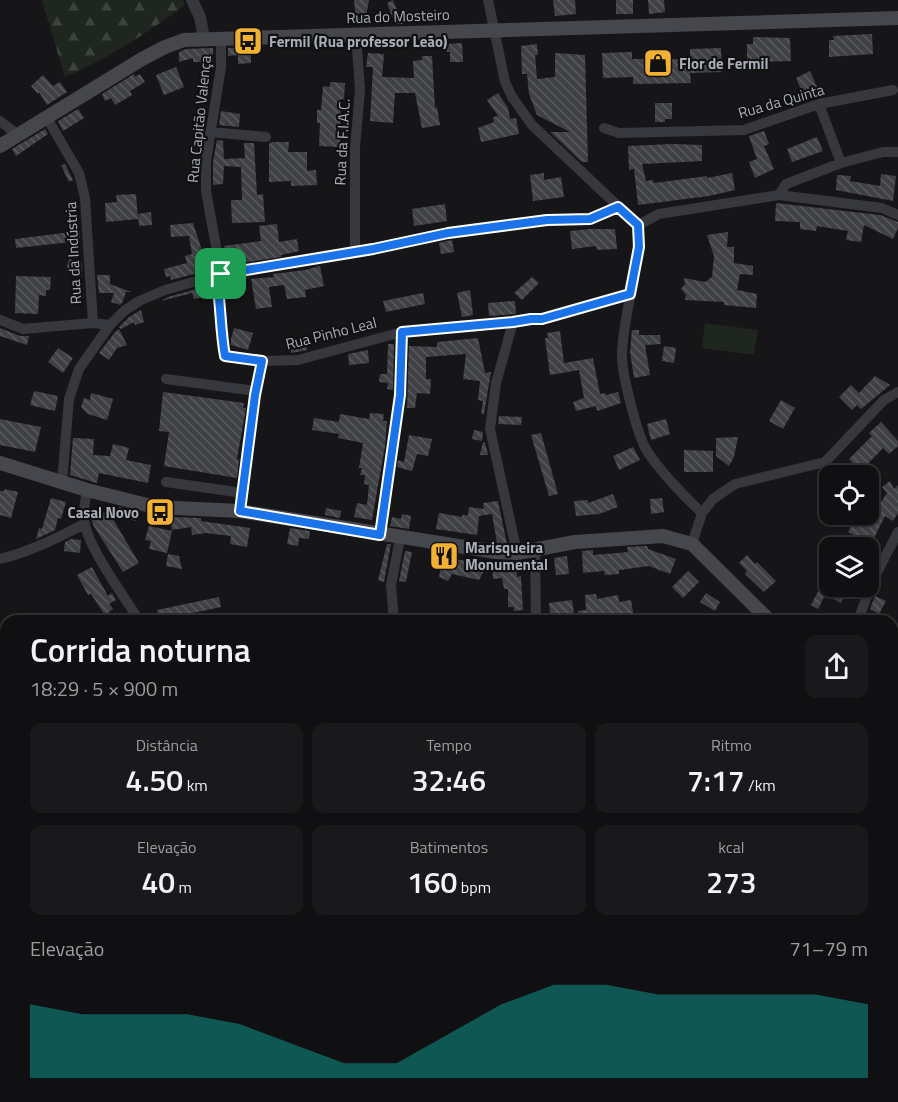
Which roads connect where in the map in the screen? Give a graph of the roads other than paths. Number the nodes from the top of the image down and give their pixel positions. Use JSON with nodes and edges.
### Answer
{"nodes":[{"id":1,"x":192,"y":0,"type":"edge"},
{"id":2,"x":488,"y":0,"type":"edge"},
{"id":3,"x":898,"y":18,"type":"edge"},
{"id":4,"x":494,"y":29,"type":"junction"},
{"id":5,"x":356,"y":34,"type":"junction"},
{"id":6,"x":220,"y":37,"type":"junction"},
{"id":7,"x":204,"y":38,"type":"junction"},
{"id":8,"x":893,"y":90,"type":"dead end"},
{"id":9,"x":819,"y":104,"type":"junction"},
{"id":10,"x":47,"y":118,"type":"junction"},
{"id":11,"x":0,"y":121,"type":"edge"},
{"id":12,"x":604,"y":128,"type":"dead end"},
{"id":13,"x":210,"y":132,"type":"junction"},
{"id":14,"x":18,"y":135,"type":"junction"},
{"id":15,"x":266,"y":137,"type":"dead end"},
{"id":16,"x":0,"y":146,"type":"edge"},
{"id":17,"x":898,"y":153,"type":"edge"},
{"id":18,"x":841,"y":163,"type":"junction"},
{"id":19,"x":779,"y":195,"type":"junction"},
{"id":20,"x":618,"y":207,"type":"junction"},
{"id":21,"x":898,"y":215,"type":"edge"},
{"id":22,"x":638,"y":225,"type":"junction"},
{"id":23,"x":355,"y":251,"type":"junction"},
{"id":24,"x":219,"y":275,"type":"junction"},
{"id":25,"x":630,"y":294,"type":"junction"},
{"id":26,"x":0,"y":320,"type":"edge"},
{"id":27,"x":513,"y":322,"type":"junction"},
{"id":28,"x":93,"y":323,"type":"junction"},
{"id":29,"x":110,"y":325,"type":"junction"},
{"id":30,"x":402,"y":332,"type":"junction"},
{"id":31,"x":262,"y":361,"type":"junction"},
{"id":32,"x":166,"y":379,"type":"dead end"},
{"id":33,"x":256,"y":391,"type":"junction"},
{"id":34,"x":898,"y":392,"type":"edge"},
{"id":35,"x":0,"y":463,"type":"edge"},
{"id":36,"x":62,"y":482,"type":"junction"},
{"id":37,"x":166,"y":482,"type":"dead end"},
{"id":38,"x":87,"y":490,"type":"junction"},
{"id":39,"x":243,"y":493,"type":"junction"},
{"id":40,"x":240,"y":511,"type":"junction"},
{"id":41,"x":702,"y":513,"type":"junction"},
{"id":42,"x":84,"y":524,"type":"junction"},
{"id":43,"x":898,"y":532,"type":"edge"},
{"id":44,"x":380,"y":535,"type":"junction"},
{"id":45,"x":400,"y":538,"type":"junction"},
{"id":46,"x":692,"y":544,"type":"junction"},
{"id":47,"x":535,"y":550,"type":"junction"},
{"id":48,"x":518,"y":553,"type":"junction"},
{"id":49,"x":0,"y":559,"type":"edge"},
{"id":50,"x":135,"y":615,"type":"edge"},
{"id":51,"x":394,"y":615,"type":"edge"},
{"id":52,"x":536,"y":615,"type":"edge"},
{"id":53,"x":764,"y":615,"type":"edge"},
{"id":54,"x":860,"y":615,"type":"edge"}],
"edges":[{"from":1,"to":7,"type":"street"},
{"from":2,"to":4,"type":"street"},
{"from":3,"to":4,"type":"main road","name":"Rua do Mosteiro"},
{"from":4,"to":5,"type":"main road","name":"Rua do Mosteiro"},
{"from":4,"to":20,"type":"street"},
{"from":5,"to":6,"type":"main road","name":"Rua do Mosteiro"},
{"from":5,"to":23,"type":"street","name":"Rua da F.I.A.C."},
{"from":6,"to":7,"type":"main road","name":"Rua do Mosteiro"},
{"from":6,"to":13,"type":"street","name":"Rua Capitão Valença"},
{"from":7,"to":10,"type":"main road","name":"Rua do Mosteiro"},
{"from":8,"to":9,"type":"street","name":"Rua da Quinta"},
{"from":9,"to":12,"type":"street","name":"Rua da Quinta"},
{"from":9,"to":18,"type":"street"},
{"from":10,"to":14,"type":"main road","name":"Rua do Mosteiro"},
{"from":10,"to":28,"type":"street","name":"Rua da Indústria"},
{"from":11,"to":14,"type":"street"},
{"from":13,"to":15,"type":"street"},
{"from":13,"to":24,"type":"street","name":"Rua Capitão Valença"},
{"from":14,"to":16,"type":"main road","name":"Rua do Mosteiro"},
{"from":17,"to":18,"type":"street"},
{"from":18,"to":19,"type":"street"},
{"from":19,"to":21,"type":"street"},
{"from":19,"to":22,"type":"street"},
{"from":20,"to":22,"type":"street"},
{"from":20,"to":23,"type":"street"},
{"from":22,"to":25,"type":"street"},
{"from":23,"to":24,"type":"street"},
{"from":24,"to":29,"type":"street"},
{"from":24,"to":31,"type":"street","name":"Rua Pinho Leal"},
{"from":25,"to":27,"type":"street","name":"Rua Pinho Leal"},
{"from":25,"to":41,"type":"street"},
{"from":26,"to":28,"type":"street"},
{"from":27,"to":30,"type":"street","name":"Rua Pinho Leal"},
{"from":27,"to":48,"type":"street"},
{"from":28,"to":29,"type":"street"},
{"from":29,"to":36,"type":"street"},
{"from":30,"to":31,"type":"street","name":"Rua Pinho Leal"},
{"from":30,"to":44,"type":"street"},
{"from":31,"to":33,"type":"street"},
{"from":32,"to":33,"type":"street"},
{"from":33,"to":39,"type":"street"},
{"from":34,"to":41,"type":"street"},
{"from":35,"to":36,"type":"main road"},
{"from":36,"to":38,"type":"main road"},
{"from":37,"to":39,"type":"street"},
{"from":38,"to":40,"type":"main road"},
{"from":38,"to":42,"type":"street"},
{"from":39,"to":40,"type":"street"},
{"from":40,"to":44,"type":"main road"},
{"from":41,"to":46,"type":"street"},
{"from":42,"to":49,"type":"street"},
{"from":42,"to":50,"type":"street"},
{"from":43,"to":54,"type":"street"},
{"from":44,"to":45,"type":"main road"},
{"from":45,"to":48,"type":"main road"},
{"from":45,"to":51,"type":"street"},
{"from":46,"to":47,"type":"main road"},
{"from":46,"to":53,"type":"main road"},
{"from":47,"to":48,"type":"main road"},
{"from":47,"to":52,"type":"street"}]}
